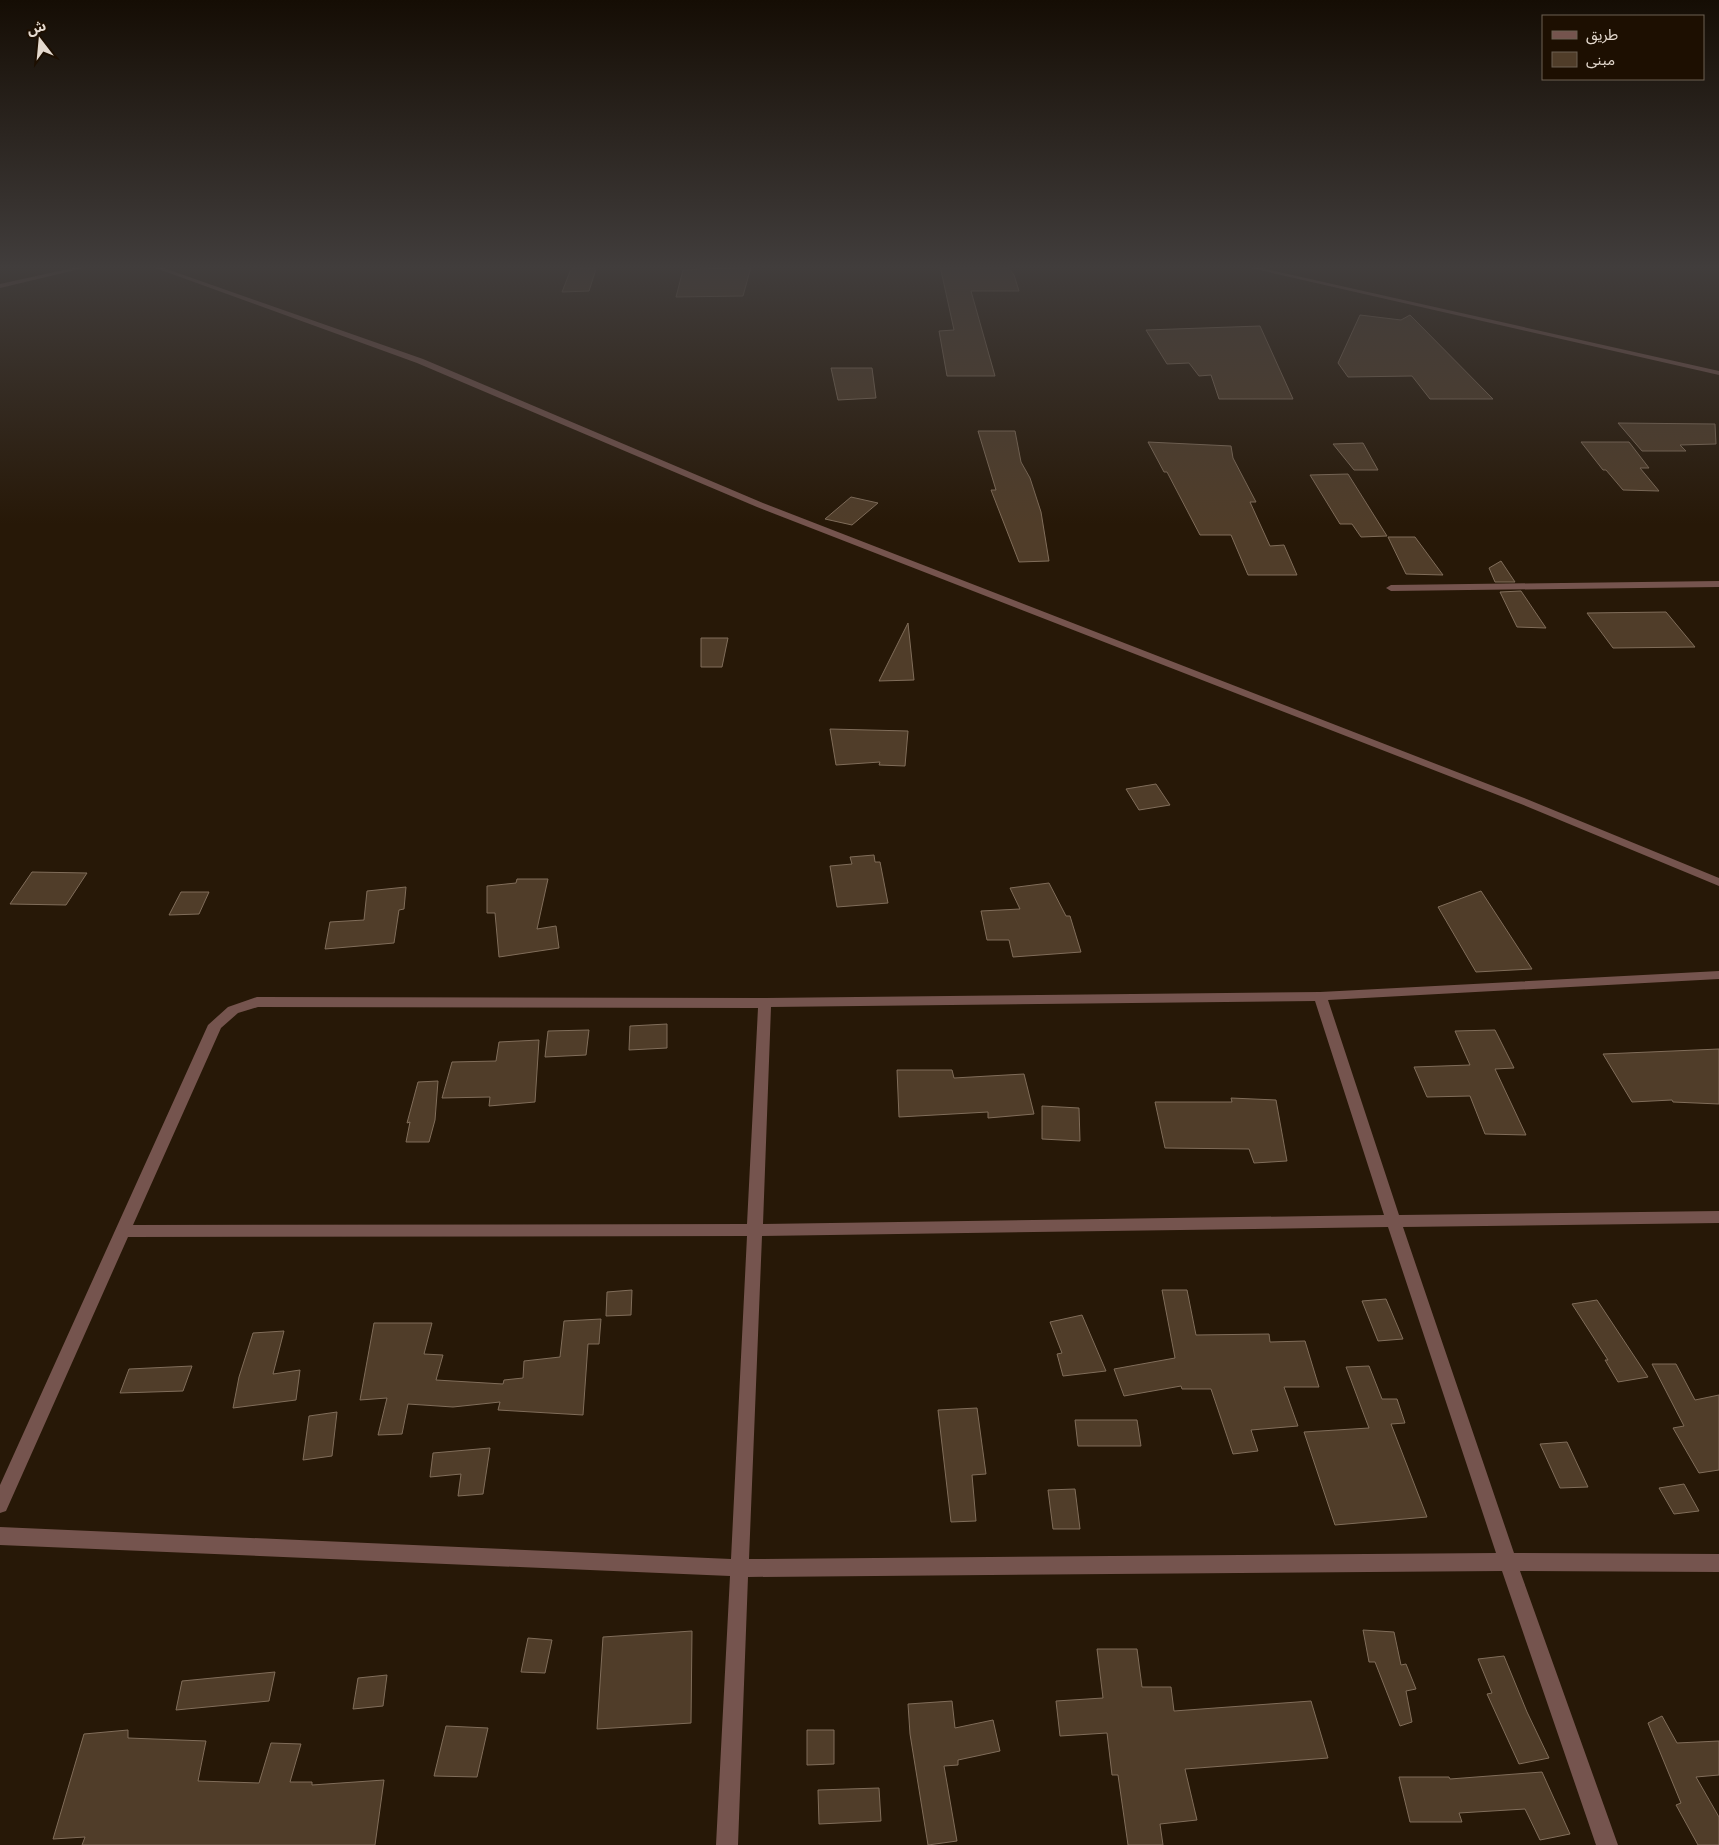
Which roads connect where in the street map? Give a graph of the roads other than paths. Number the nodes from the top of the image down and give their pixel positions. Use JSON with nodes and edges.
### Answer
{"nodes":[{"id":1,"x":395,"y":352,"type":"edge"},
{"id":2,"x":1626,"y":352,"type":"edge"},
{"id":3,"x":1719,"y":373,"type":"edge"},
{"id":4,"x":1719,"y":584,"type":"edge"},
{"id":5,"x":1392,"y":588,"type":"dead end"},
{"id":6,"x":1719,"y":882,"type":"edge"},
{"id":7,"x":1719,"y":976,"type":"edge"},
{"id":8,"x":1320,"y":996,"type":"junction"},
{"id":9,"x":765,"y":1003,"type":"junction"},
{"id":10,"x":1719,"y":1217,"type":"edge"},
{"id":11,"x":1392,"y":1222,"type":"junction"},
{"id":12,"x":755,"y":1230,"type":"junction"},
{"id":13,"x":122,"y":1231,"type":"junction"},
{"id":14,"x":0,"y":1505,"type":"edge"},
{"id":15,"x":0,"y":1536,"type":"edge"},
{"id":16,"x":1506,"y":1562,"type":"junction"},
{"id":17,"x":1719,"y":1563,"type":"edge"},
{"id":18,"x":740,"y":1568,"type":"junction"},
{"id":19,"x":727,"y":1845,"type":"edge"},
{"id":20,"x":1607,"y":1845,"type":"edge"}],
"edges":[{"from":1,"to":6,"type":"street"},
{"from":2,"to":3,"type":"street"},
{"from":4,"to":5,"type":"street"},
{"from":7,"to":8,"type":"street"},
{"from":8,"to":9,"type":"street"},
{"from":8,"to":11,"type":"street"},
{"from":9,"to":12,"type":"street"},
{"from":9,"to":13,"type":"street"},
{"from":10,"to":11,"type":"street"},
{"from":11,"to":12,"type":"street"},
{"from":11,"to":16,"type":"street"},
{"from":12,"to":13,"type":"street"},
{"from":12,"to":18,"type":"street"},
{"from":13,"to":14,"type":"street"},
{"from":15,"to":18,"type":"street"},
{"from":16,"to":17,"type":"street"},
{"from":16,"to":18,"type":"street"},
{"from":16,"to":20,"type":"street"},
{"from":18,"to":19,"type":"street"}]}
